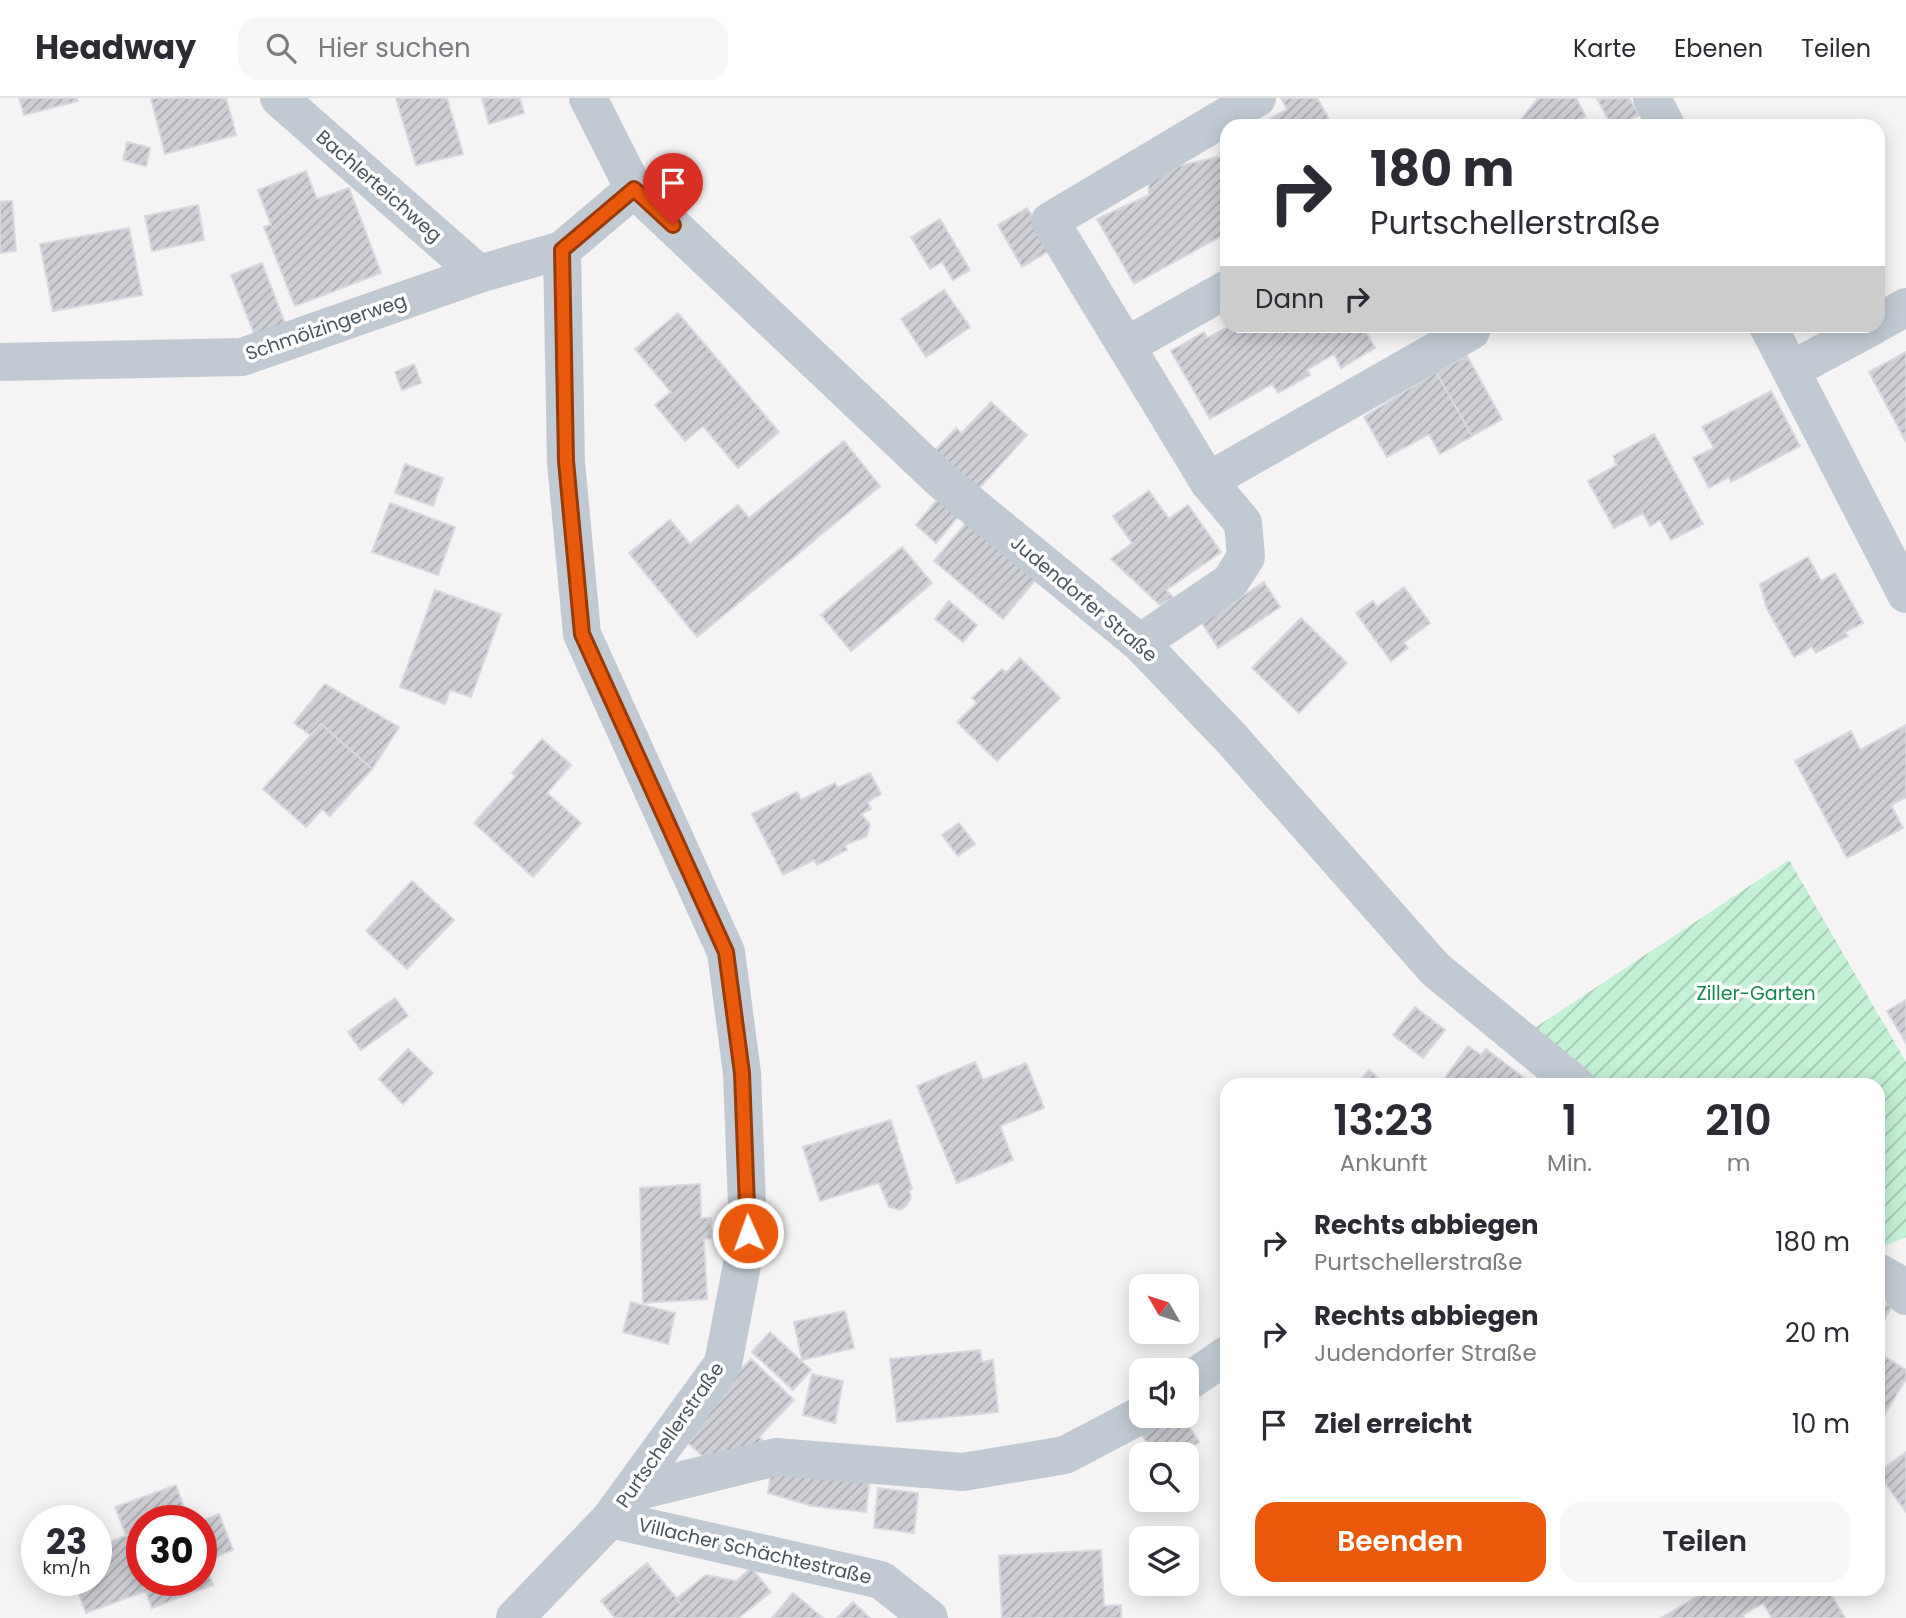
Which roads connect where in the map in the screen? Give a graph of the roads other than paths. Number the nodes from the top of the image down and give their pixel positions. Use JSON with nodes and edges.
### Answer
{"nodes":[{"id":1,"x":279,"y":98,"type":"edge"},
{"id":2,"x":588,"y":98,"type":"edge"},
{"id":3,"x":1257,"y":98,"type":"edge"},
{"id":4,"x":1651,"y":98,"type":"edge"},
{"id":5,"x":1222,"y":119,"type":"edge"},
{"id":6,"x":1662,"y":119,"type":"edge"},
{"id":7,"x":1220,"y":120,"type":"edge"},
{"id":8,"x":634,"y":189,"type":"junction"},
{"id":9,"x":562,"y":250,"type":"junction"},
{"id":10,"x":479,"y":274,"type":"junction"},
{"id":11,"x":1220,"y":293,"type":"edge"},
{"id":12,"x":1906,"y":307,"type":"edge"},
{"id":13,"x":1885,"y":319,"type":"edge"},
{"id":14,"x":1467,"y":333,"type":"edge"},
{"id":15,"x":1772,"y":333,"type":"edge"},
{"id":16,"x":1860,"y":333,"type":"edge"},
{"id":17,"x":1126,"y":346,"type":"junction"},
{"id":18,"x":0,"y":362,"type":"edge"},
{"id":19,"x":1791,"y":370,"type":"junction"},
{"id":20,"x":1208,"y":481,"type":"junction"},
{"id":21,"x":1906,"y":594,"type":"edge"},
{"id":22,"x":1139,"y":643,"type":"junction"},
{"id":23,"x":1567,"y":1078,"type":"edge"},
{"id":24,"x":1220,"y":1360,"type":"edge"},
{"id":25,"x":1199,"y":1374,"type":"edge"},
{"id":26,"x":1129,"y":1421,"type":"edge"},
{"id":27,"x":620,"y":1506,"type":"junction"},
{"id":28,"x":515,"y":1618,"type":"edge"},
{"id":29,"x":929,"y":1618,"type":"edge"}],
"edges":[{"from":1,"to":10,"type":"street","name":"Bachlerteichweg"},
{"from":2,"to":8,"type":"street","name":"Judendorfer Straße"},
{"from":3,"to":5,"type":"street"},
{"from":4,"to":6,"type":"street"},
{"from":7,"to":17,"type":"street"},
{"from":8,"to":9,"type":"street"},
{"from":8,"to":22,"type":"street","name":"Judendorfer Straße"},
{"from":9,"to":10,"type":"street","name":"Schmölzingerweg"},
{"from":9,"to":27,"type":"street","name":"Purtschellerstraße"},
{"from":10,"to":18,"type":"street","name":"Schmölzingerweg"},
{"from":11,"to":17,"type":"street"},
{"from":12,"to":13,"type":"street"},
{"from":14,"to":20,"type":"street"},
{"from":15,"to":19,"type":"street"},
{"from":16,"to":19,"type":"street"},
{"from":17,"to":20,"type":"street"},
{"from":19,"to":21,"type":"street"},
{"from":20,"to":22,"type":"street"},
{"from":22,"to":23,"type":"street","name":"Judendorfer Straße"},
{"from":24,"to":25,"type":"street"},
{"from":26,"to":27,"type":"street","name":"Villacher Schächtestraße"},
{"from":27,"to":28,"type":"street","name":"Purtschellerstraße"},
{"from":27,"to":29,"type":"street","name":"Villacher Schächtestraße"}]}
